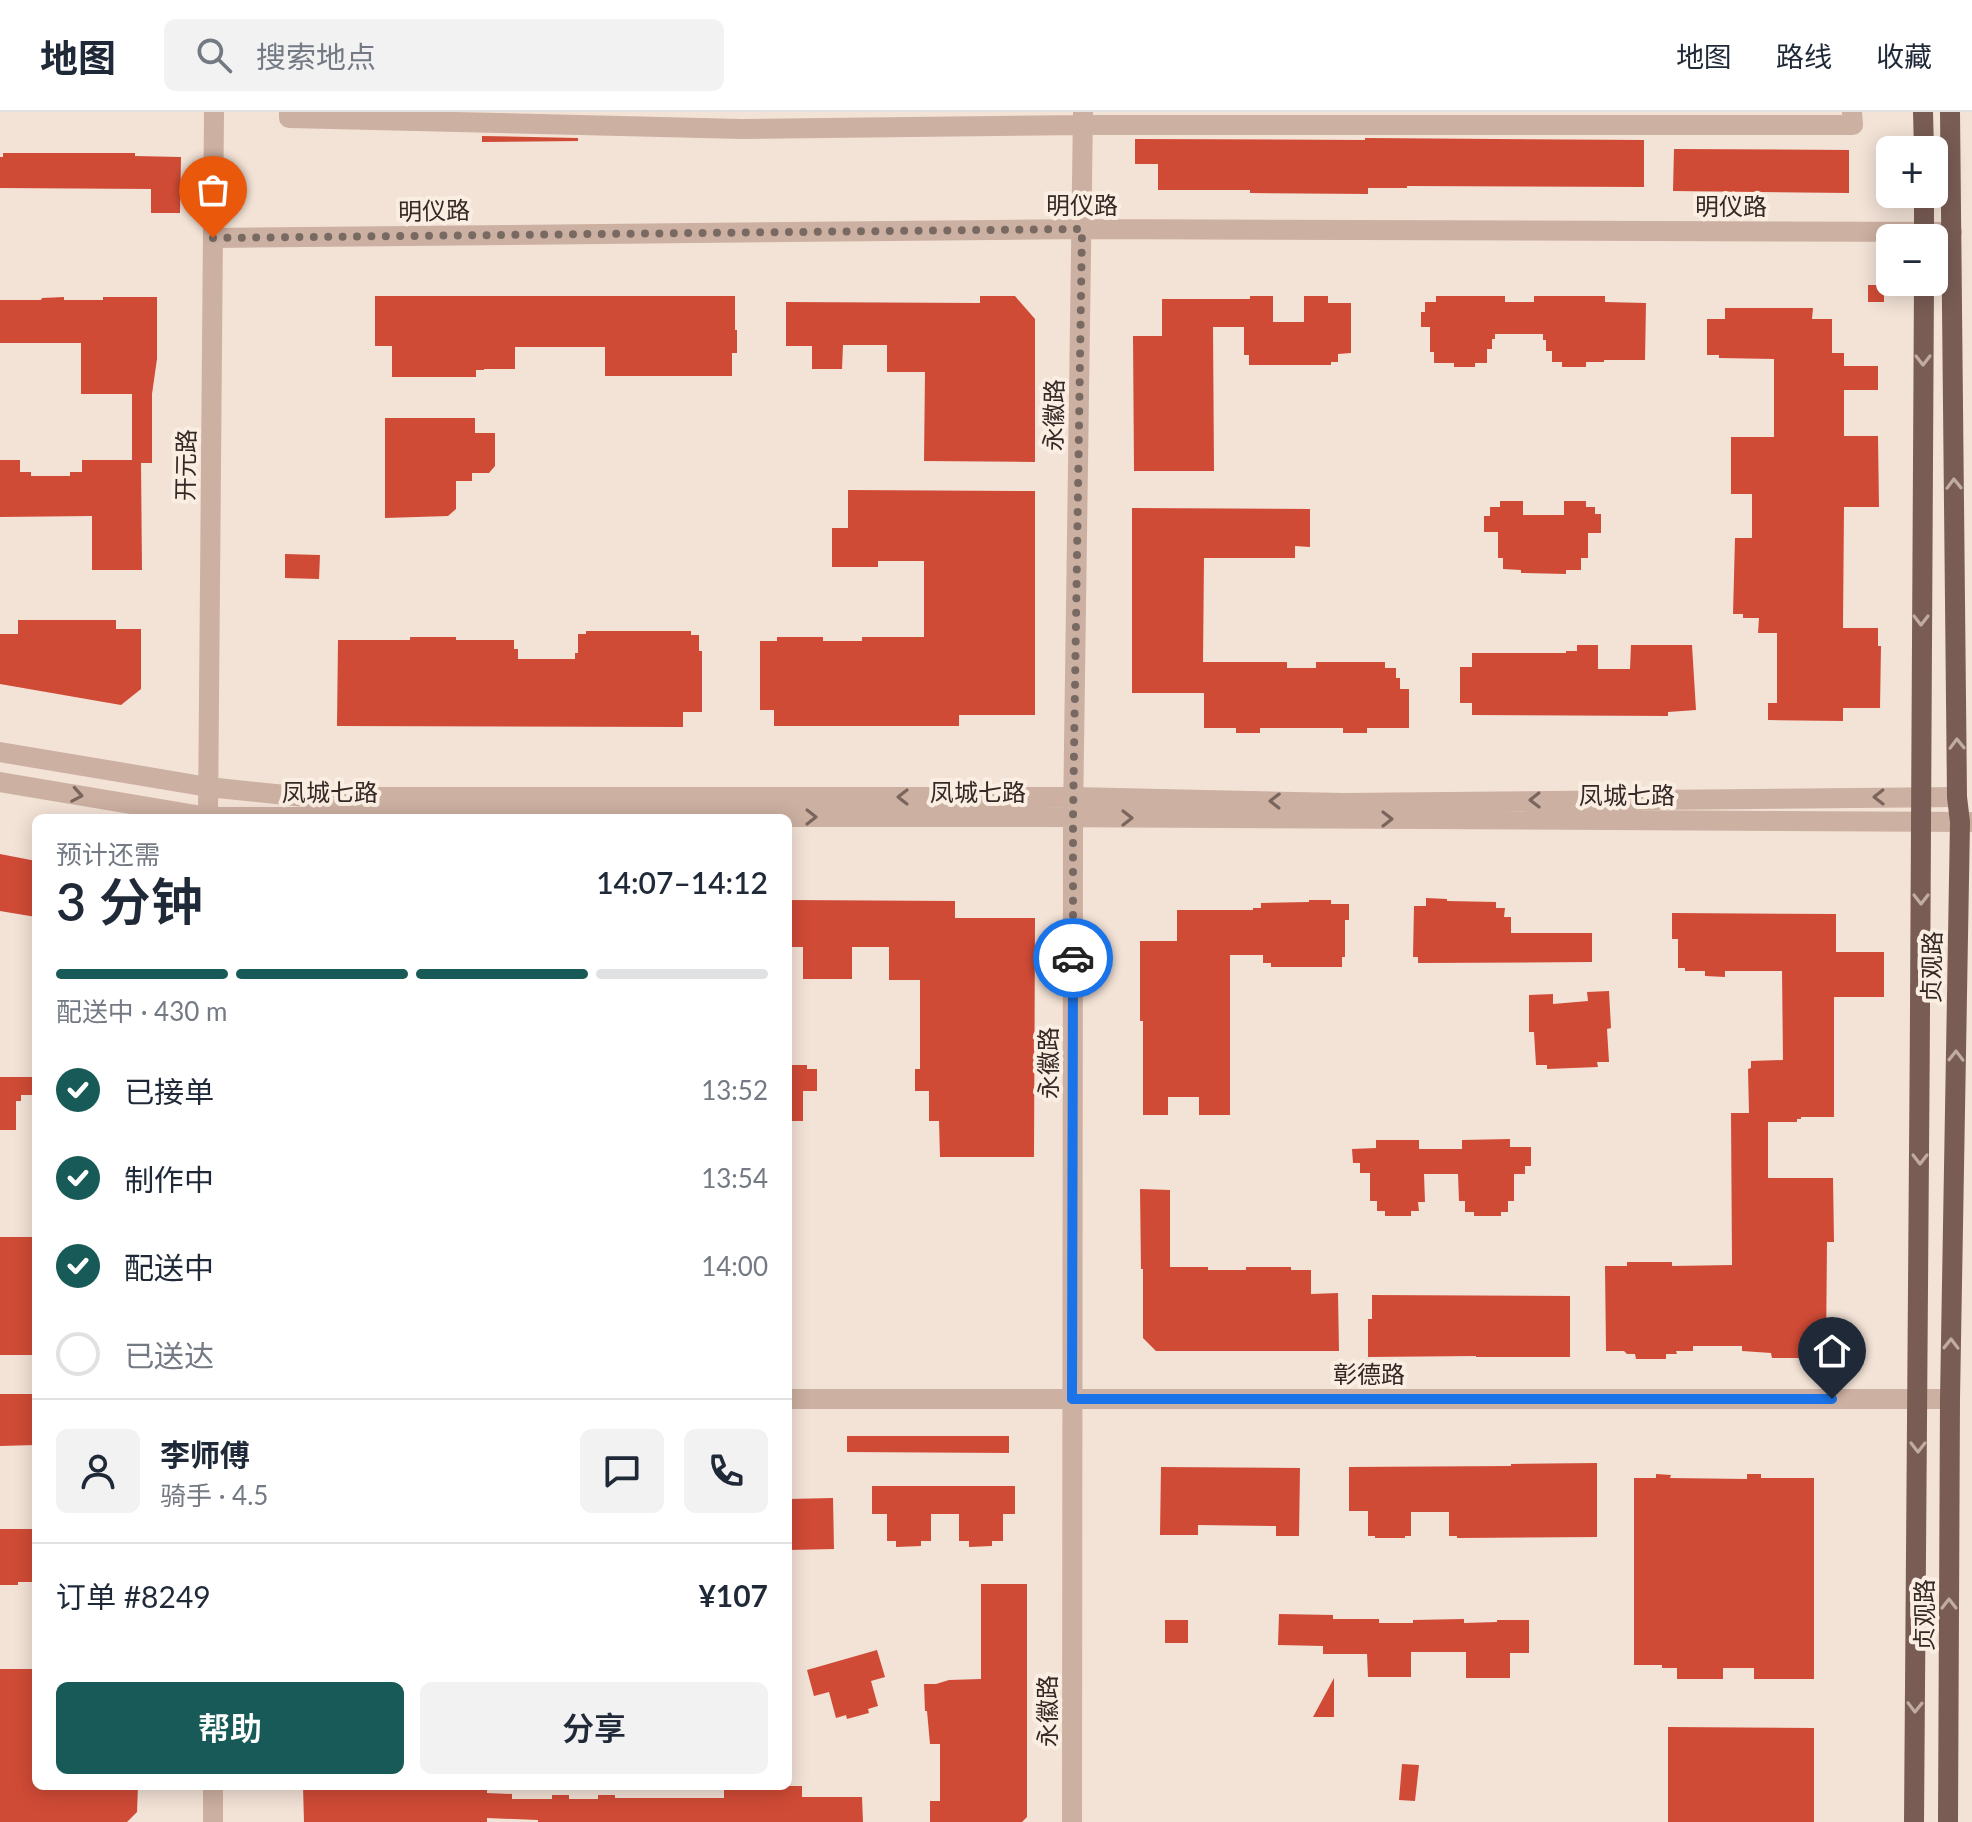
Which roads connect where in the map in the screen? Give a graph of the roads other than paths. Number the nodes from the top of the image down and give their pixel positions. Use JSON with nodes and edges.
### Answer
{"nodes":[{"id":1,"x":214,"y":112,"type":"edge"},
{"id":2,"x":289,"y":112,"type":"edge"},
{"id":3,"x":1852,"y":112,"type":"edge"},
{"id":4,"x":1923,"y":112,"type":"edge"},
{"id":5,"x":1950,"y":112,"type":"edge"},
{"id":6,"x":1083,"y":119,"type":"edge"},
{"id":7,"x":1924,"y":136,"type":"edge"},
{"id":8,"x":1082,"y":229,"type":"junction"},
{"id":9,"x":1948,"y":232,"type":"edge"},
{"id":10,"x":1952,"y":232,"type":"junction"},
{"id":11,"x":1876,"y":235,"type":"edge"},
{"id":12,"x":213,"y":238,"type":"junction"},
{"id":13,"x":1924,"y":296,"type":"edge"},
{"id":14,"x":0,"y":752,"type":"edge"},
{"id":15,"x":0,"y":782,"type":"edge"},
{"id":16,"x":208,"y":787,"type":"junction"},
{"id":17,"x":1920,"y":796,"type":"junction"},
{"id":18,"x":1073,"y":797,"type":"junction"},
{"id":19,"x":1957,"y":797,"type":"junction"},
{"id":20,"x":190,"y":814,"type":"edge"},
{"id":21,"x":208,"y":814,"type":"edge"},
{"id":22,"x":792,"y":818,"type":"edge"},
{"id":23,"x":1073,"y":818,"type":"junction"},
{"id":24,"x":1921,"y":821,"type":"junction"},
{"id":25,"x":1966,"y":822,"type":"edge"},
{"id":26,"x":792,"y":1399,"type":"edge"},
{"id":27,"x":1072,"y":1399,"type":"junction"},
{"id":28,"x":1919,"y":1399,"type":"junction"},
{"id":29,"x":1950,"y":1399,"type":"junction"},
{"id":30,"x":213,"y":1790,"type":"edge"},
{"id":31,"x":213,"y":1822,"type":"edge"},
{"id":32,"x":1072,"y":1822,"type":"edge"},
{"id":33,"x":1914,"y":1822,"type":"edge"},
{"id":34,"x":1948,"y":1822,"type":"edge"}],
"edges":[{"from":1,"to":12,"type":"street","name":"开元路"},
{"from":2,"to":6,"type":"street"},
{"from":3,"to":6,"type":"street"},
{"from":4,"to":7,"type":"main road"},
{"from":5,"to":10,"type":"main road","name":"贞观路"},
{"from":6,"to":8,"type":"street","name":"永徽路"},
{"from":8,"to":11,"type":"street","name":"明仪路"},
{"from":8,"to":12,"type":"street","name":"明仪路"},
{"from":8,"to":18,"type":"street","name":"永徽路"},
{"from":9,"to":10,"type":"street","name":"明仪路"},
{"from":19,"to":10,"type":"main road","name":"贞观路","one_way":true},
{"from":12,"to":16,"type":"street","name":"开元路"},
{"from":13,"to":17,"type":"main road","name":"贞观路","one_way":true},
{"from":14,"to":16,"type":"street","name":"凤城七路"},
{"from":15,"to":20,"type":"street","name":"凤城七路","one_way":true},
{"from":18,"to":16,"type":"street","name":"凤城七路","one_way":true},
{"from":16,"to":21,"type":"street","name":"开元路"},
{"from":17,"to":18,"type":"street","name":"凤城七路","one_way":true},
{"from":17,"to":19,"type":"street","name":"凤城七路"},
{"from":17,"to":24,"type":"main road","name":"贞观路"},
{"from":18,"to":23,"type":"street","name":"永徽路"},
{"from":19,"to":25,"type":"main road","name":"贞观路"},
{"from":22,"to":23,"type":"street","name":"凤城七路","one_way":true},
{"from":23,"to":24,"type":"street","name":"凤城七路","one_way":true},
{"from":23,"to":27,"type":"street","name":"永徽路"},
{"from":24,"to":25,"type":"street","name":"凤城七路"},
{"from":24,"to":28,"type":"main road","name":"贞观路","one_way":true},
{"from":29,"to":25,"type":"main road","name":"贞观路","one_way":true},
{"from":26,"to":27,"type":"street","name":"彰德路"},
{"from":27,"to":28,"type":"street","name":"彰德路"},
{"from":27,"to":32,"type":"street","name":"永徽路"},
{"from":28,"to":29,"type":"street","name":"彰德路"},
{"from":28,"to":33,"type":"main road","name":"贞观路","one_way":true},
{"from":34,"to":29,"type":"main road","name":"贞观路","one_way":true},
{"from":30,"to":31,"type":"street"}]}
